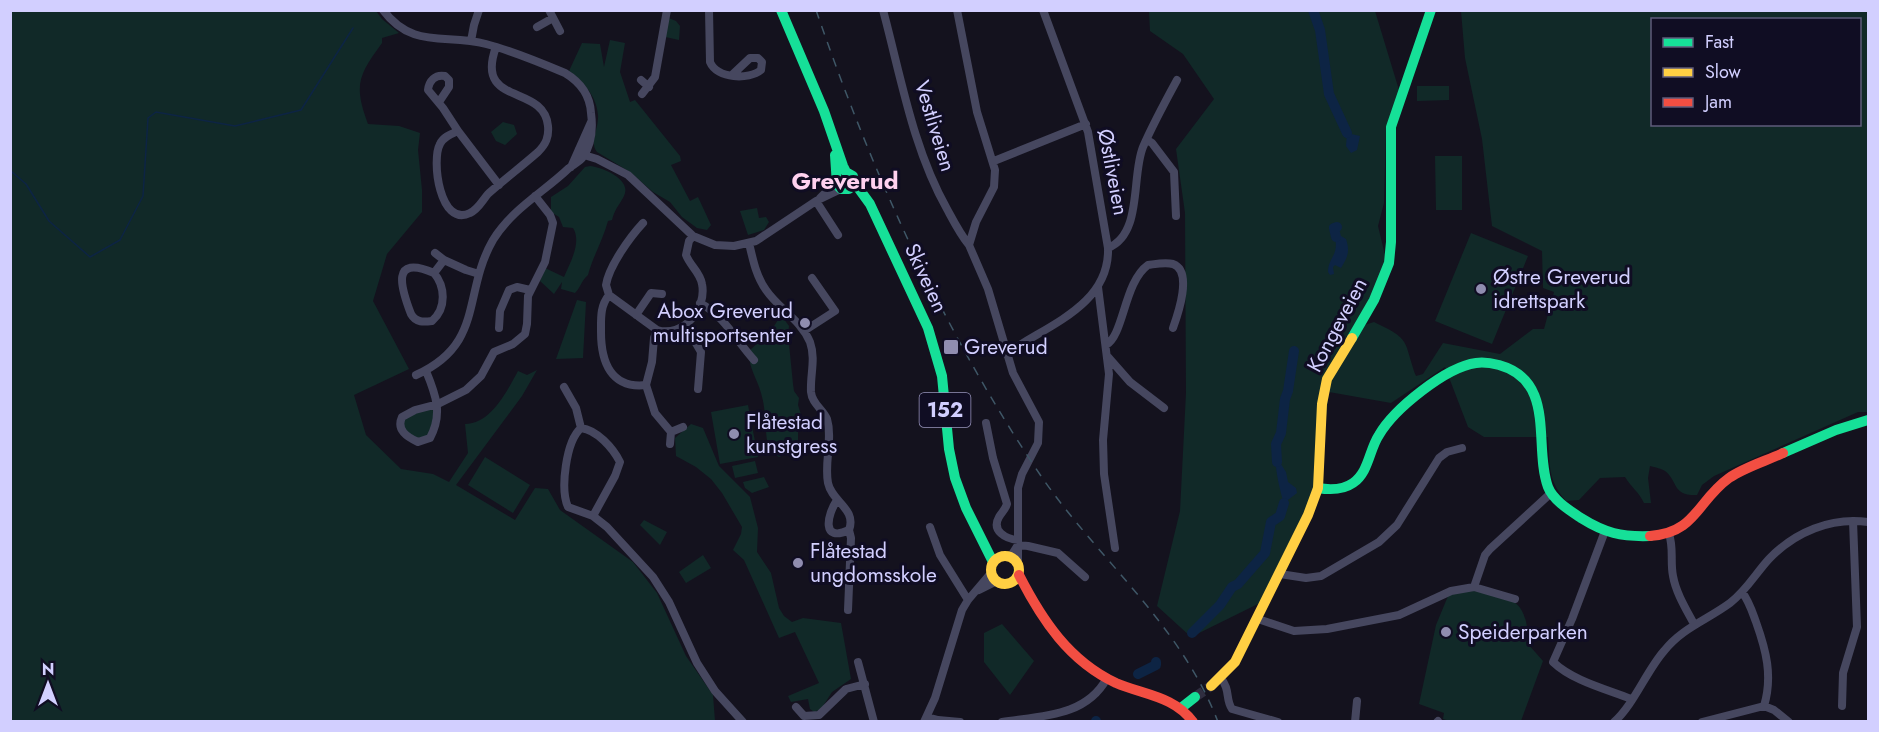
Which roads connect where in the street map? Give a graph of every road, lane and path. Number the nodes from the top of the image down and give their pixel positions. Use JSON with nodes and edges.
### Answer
{"nodes":[{"id":1,"x":383,"y":10,"type":"edge"},
{"id":2,"x":480,"y":10,"type":"edge"},
{"id":3,"x":667,"y":10,"type":"edge"},
{"id":4,"x":708,"y":10,"type":"edge"},
{"id":5,"x":781,"y":10,"type":"edge"},
{"id":6,"x":883,"y":10,"type":"edge"},
{"id":7,"x":957,"y":10,"type":"edge"},
{"id":8,"x":1043,"y":10,"type":"edge"},
{"id":9,"x":1431,"y":10,"type":"edge"},
{"id":10,"x":551,"y":14,"type":"edge"},
{"id":11,"x":537,"y":27,"type":"dead end"},
{"id":12,"x":560,"y":31,"type":"dead end"},
{"id":13,"x":471,"y":41,"type":"junction"},
{"id":14,"x":496,"y":47,"type":"junction"},
{"id":15,"x":732,"y":75,"type":"dead end"},
{"id":16,"x":641,"y":80,"type":"dead end"},
{"id":17,"x":1177,"y":80,"type":"dead end"},
{"id":18,"x":649,"y":87,"type":"junction"},
{"id":19,"x":642,"y":94,"type":"dead end"},
{"id":20,"x":439,"y":102,"type":"dead end"},
{"id":21,"x":1086,"y":124,"type":"junction"},
{"id":22,"x":458,"y":131,"type":"junction"},
{"id":23,"x":1147,"y":140,"type":"junction"},
{"id":24,"x":584,"y":152,"type":"junction"},
{"id":25,"x":994,"y":161,"type":"junction"},
{"id":26,"x":844,"y":182,"type":"junction"},
{"id":27,"x":499,"y":185,"type":"junction"},
{"id":28,"x":535,"y":196,"type":"junction"},
{"id":29,"x":818,"y":200,"type":"junction"},
{"id":30,"x":1176,"y":216,"type":"dead end"},
{"id":31,"x":643,"y":223,"type":"dead end"},
{"id":32,"x":838,"y":235,"type":"dead end"},
{"id":33,"x":693,"y":236,"type":"junction"},
{"id":34,"x":749,"y":243,"type":"junction"},
{"id":35,"x":969,"y":245,"type":"junction"},
{"id":36,"x":1108,"y":248,"type":"junction"},
{"id":37,"x":435,"y":253,"type":"dead end"},
{"id":38,"x":444,"y":260,"type":"junction"},
{"id":39,"x":434,"y":273,"type":"junction"},
{"id":40,"x":479,"y":274,"type":"junction"},
{"id":41,"x":812,"y":278,"type":"dead end"},
{"id":42,"x":1098,"y":287,"type":"junction"},
{"id":43,"x":530,"y":290,"type":"junction"},
{"id":44,"x":662,"y":294,"type":"dead end"},
{"id":45,"x":609,"y":295,"type":"junction"},
{"id":46,"x":700,"y":303,"type":"junction"},
{"id":47,"x":636,"y":315,"type":"junction"},
{"id":48,"x":686,"y":326,"type":"junction"},
{"id":49,"x":499,"y":328,"type":"dead end"},
{"id":50,"x":1173,"y":328,"type":"dead end"},
{"id":51,"x":657,"y":330,"type":"junction"},
{"id":52,"x":804,"y":331,"type":"junction"},
{"id":53,"x":1106,"y":345,"type":"junction"},
{"id":54,"x":1006,"y":354,"type":"junction"},
{"id":55,"x":1108,"y":357,"type":"junction"},
{"id":56,"x":754,"y":360,"type":"dead end"},
{"id":57,"x":426,"y":371,"type":"junction"},
{"id":58,"x":416,"y":375,"type":"dead end"},
{"id":59,"x":646,"y":385,"type":"junction"},
{"id":60,"x":564,"y":387,"type":"dead end"},
{"id":61,"x":698,"y":389,"type":"dead end"},
{"id":62,"x":438,"y":404,"type":"junction"},
{"id":63,"x":1164,"y":408,"type":"dead end"},
{"id":64,"x":1869,"y":420,"type":"edge"},
{"id":65,"x":986,"y":423,"type":"dead end"},
{"id":66,"x":683,"y":427,"type":"dead end"},
{"id":67,"x":581,"y":428,"type":"junction"},
{"id":68,"x":671,"y":432,"type":"junction"},
{"id":69,"x":670,"y":444,"type":"dead end"},
{"id":70,"x":1462,"y":448,"type":"dead end"},
{"id":71,"x":1317,"y":488,"type":"junction"},
{"id":72,"x":1551,"y":493,"type":"junction"},
{"id":73,"x":837,"y":500,"type":"junction"},
{"id":74,"x":593,"y":516,"type":"junction"},
{"id":75,"x":1853,"y":521,"type":"junction"},
{"id":76,"x":1869,"y":522,"type":"edge"},
{"id":77,"x":930,"y":527,"type":"dead end"},
{"id":78,"x":849,"y":530,"type":"junction"},
{"id":79,"x":1605,"y":531,"type":"junction"},
{"id":80,"x":1669,"y":534,"type":"junction"},
{"id":81,"x":1018,"y":543,"type":"junction"},
{"id":82,"x":1115,"y":548,"type":"dead end"},
{"id":83,"x":1002,"y":565,"type":"junction"},
{"id":84,"x":1280,"y":574,"type":"junction"},
{"id":85,"x":1085,"y":577,"type":"dead end"},
{"id":86,"x":1015,"y":579,"type":"junction"},
{"id":87,"x":1474,"y":587,"type":"junction"},
{"id":88,"x":1742,"y":592,"type":"junction"},
{"id":89,"x":1515,"y":599,"type":"dead end"},
{"id":90,"x":968,"y":600,"type":"junction"},
{"id":91,"x":848,"y":610,"type":"dead end"},
{"id":92,"x":1258,"y":620,"type":"junction"},
{"id":93,"x":1694,"y":624,"type":"junction"},
{"id":94,"x":858,"y":662,"type":"dead end"},
{"id":95,"x":1220,"y":677,"type":"junction"},
{"id":96,"x":1107,"y":678,"type":"junction"},
{"id":97,"x":865,"y":684,"type":"junction"},
{"id":98,"x":1211,"y":686,"type":"tunnel mouth"},
{"id":99,"x":1631,"y":699,"type":"junction"},
{"id":100,"x":1357,"y":701,"type":"dead end"},
{"id":101,"x":1187,"y":703,"type":"junction"},
{"id":102,"x":1764,"y":706,"type":"junction"},
{"id":103,"x":1842,"y":706,"type":"dead end"},
{"id":104,"x":796,"y":707,"type":"dead end"},
{"id":105,"x":926,"y":719,"type":"edge"},
{"id":106,"x":1030,"y":720,"type":"edge"},
{"id":107,"x":1712,"y":720,"type":"edge"},
{"id":108,"x":1616,"y":721,"type":"edge"},
{"id":109,"x":743,"y":722,"type":"edge"},
{"id":110,"x":874,"y":722,"type":"edge"},
{"id":111,"x":960,"y":722,"type":"edge"},
{"id":112,"x":1002,"y":722,"type":"edge"},
{"id":113,"x":1193,"y":722,"type":"edge"},
{"id":114,"x":1198,"y":722,"type":"edge"},
{"id":115,"x":1278,"y":722,"type":"edge"},
{"id":116,"x":1355,"y":722,"type":"edge"},
{"id":117,"x":1702,"y":722,"type":"edge"},
{"id":118,"x":1789,"y":722,"type":"edge"}],
"edges":[{"from":1,"to":13,"type":"street"},
{"from":2,"to":13,"type":"street"},
{"from":3,"to":18,"type":"street"},
{"from":4,"to":15,"type":"street"},
{"from":5,"to":26,"type":"street","name":"Skiveien","number":"152"},
{"from":6,"to":35,"type":"street","name":"Vestliveien"},
{"from":7,"to":25,"type":"street"},
{"from":8,"to":21,"type":"street","name":"Østliveien"},
{"from":9,"to":71,"type":"street","name":"Kongeveien"},
{"from":10,"to":11,"type":"street"},
{"from":10,"to":12,"type":"street"},
{"from":13,"to":14,"type":"street"},
{"from":14,"to":24,"type":"street"},
{"from":14,"to":27,"type":"street"},
{"from":16,"to":18,"type":"street"},
{"from":17,"to":23,"type":"street"},
{"from":18,"to":19,"type":"street"},
{"from":20,"to":22,"type":"street"},
{"from":21,"to":25,"type":"street"},
{"from":21,"to":36,"type":"street","name":"Østliveien"},
{"from":22,"to":27,"type":"street"},
{"from":22,"to":27,"type":"street"},
{"from":23,"to":30,"type":"street"},
{"from":23,"to":36,"type":"street"},
{"from":24,"to":28,"type":"street"},
{"from":24,"to":33,"type":"street"},
{"from":25,"to":35,"type":"street"},
{"from":26,"to":29,"type":"street"},
{"from":26,"to":83,"type":"street","name":"Skiveien","number":"152"},
{"from":28,"to":40,"type":"street"},
{"from":28,"to":43,"type":"street"},
{"from":29,"to":32,"type":"street"},
{"from":29,"to":34,"type":"street"},
{"from":31,"to":45,"type":"street"},
{"from":33,"to":34,"type":"street"},
{"from":33,"to":46,"type":"street"},
{"from":34,"to":52,"type":"street"},
{"from":35,"to":54,"type":"street","name":"Vestliveien"},
{"from":36,"to":42,"type":"street","name":"Østliveien"},
{"from":37,"to":38,"type":"street"},
{"from":38,"to":39,"type":"street"},
{"from":38,"to":40,"type":"street"},
{"from":39,"to":39,"type":"street"},
{"from":40,"to":57,"type":"street"},
{"from":41,"to":52,"type":"street"},
{"from":42,"to":53,"type":"street","name":"Østliveien"},
{"from":42,"to":54,"type":"street"},
{"from":43,"to":49,"type":"street"},
{"from":43,"to":62,"type":"street"},
{"from":44,"to":47,"type":"street"},
{"from":45,"to":47,"type":"street"},
{"from":45,"to":59,"type":"street"},
{"from":46,"to":48,"type":"street"},
{"from":46,"to":56,"type":"street"},
{"from":47,"to":51,"type":"street"},
{"from":48,"to":51,"type":"street"},
{"from":48,"to":61,"type":"street"},
{"from":50,"to":53,"type":"street"},
{"from":51,"to":59,"type":"street"},
{"from":52,"to":73,"type":"street"},
{"from":53,"to":55,"type":"street","name":"Østliveien"},
{"from":54,"to":81,"type":"street","name":"Vestliveien"},
{"from":55,"to":63,"type":"street"},
{"from":55,"to":82,"type":"street","name":"Østliveien"},
{"from":57,"to":58,"type":"street"},
{"from":57,"to":62,"type":"street"},
{"from":59,"to":68,"type":"street"},
{"from":60,"to":67,"type":"street"},
{"from":62,"to":62,"type":"street"},
{"from":64,"to":80,"type":"street"},
{"from":65,"to":81,"type":"street"},
{"from":66,"to":68,"type":"street"},
{"from":67,"to":74,"type":"street"},
{"from":67,"to":74,"type":"street"},
{"from":68,"to":69,"type":"street"},
{"from":70,"to":84,"type":"street"},
{"from":71,"to":72,"type":"street"},
{"from":71,"to":84,"type":"street","name":"Kongeveien"},
{"from":72,"to":79,"type":"street"},
{"from":72,"to":87,"type":"street"},
{"from":73,"to":78,"type":"street"},
{"from":73,"to":78,"type":"street"},
{"from":74,"to":109,"type":"street"},
{"from":75,"to":76,"type":"street"},
{"from":75,"to":88,"type":"street"},
{"from":75,"to":103,"type":"street"},
{"from":77,"to":90,"type":"street"},
{"from":78,"to":91,"type":"street"},
{"from":79,"to":80,"type":"street"},
{"from":79,"to":99,"type":"street"},
{"from":80,"to":93,"type":"street"},
{"from":81,"to":83,"type":"street","name":"Vestliveien"},
{"from":81,"to":85,"type":"street"},
{"from":83,"to":86,"type":"street","number":"152"},
{"from":83,"to":86,"type":"street"},
{"from":83,"to":90,"type":"street"},
{"from":84,"to":92,"type":"street","name":"Kongeveien"},
{"from":86,"to":96,"type":"street","number":"152"},
{"from":87,"to":89,"type":"street"},
{"from":87,"to":92,"type":"street"},
{"from":88,"to":93,"type":"street"},
{"from":88,"to":102,"type":"street"},
{"from":90,"to":105,"type":"street"},
{"from":92,"to":95,"type":"street","name":"Kongeveien"},
{"from":93,"to":99,"type":"street"},
{"from":94,"to":97,"type":"street"},
{"from":95,"to":98,"type":"street","name":"Kongeveien"},
{"from":95,"to":115,"type":"street"},
{"from":96,"to":101,"type":"street","number":"152"},
{"from":96,"to":106,"type":"street"},
{"from":97,"to":104,"type":"street"},
{"from":97,"to":110,"type":"street"},
{"from":99,"to":108,"type":"street"},
{"from":100,"to":116,"type":"street"},
{"from":101,"to":113,"type":"street","number":"152"},
{"from":101,"to":114,"type":"street"},
{"from":102,"to":107,"type":"street"},
{"from":102,"to":118,"type":"street"},
{"from":105,"to":111,"type":"street"},
{"from":106,"to":112,"type":"street"},
{"from":107,"to":117,"type":"street"}]}
